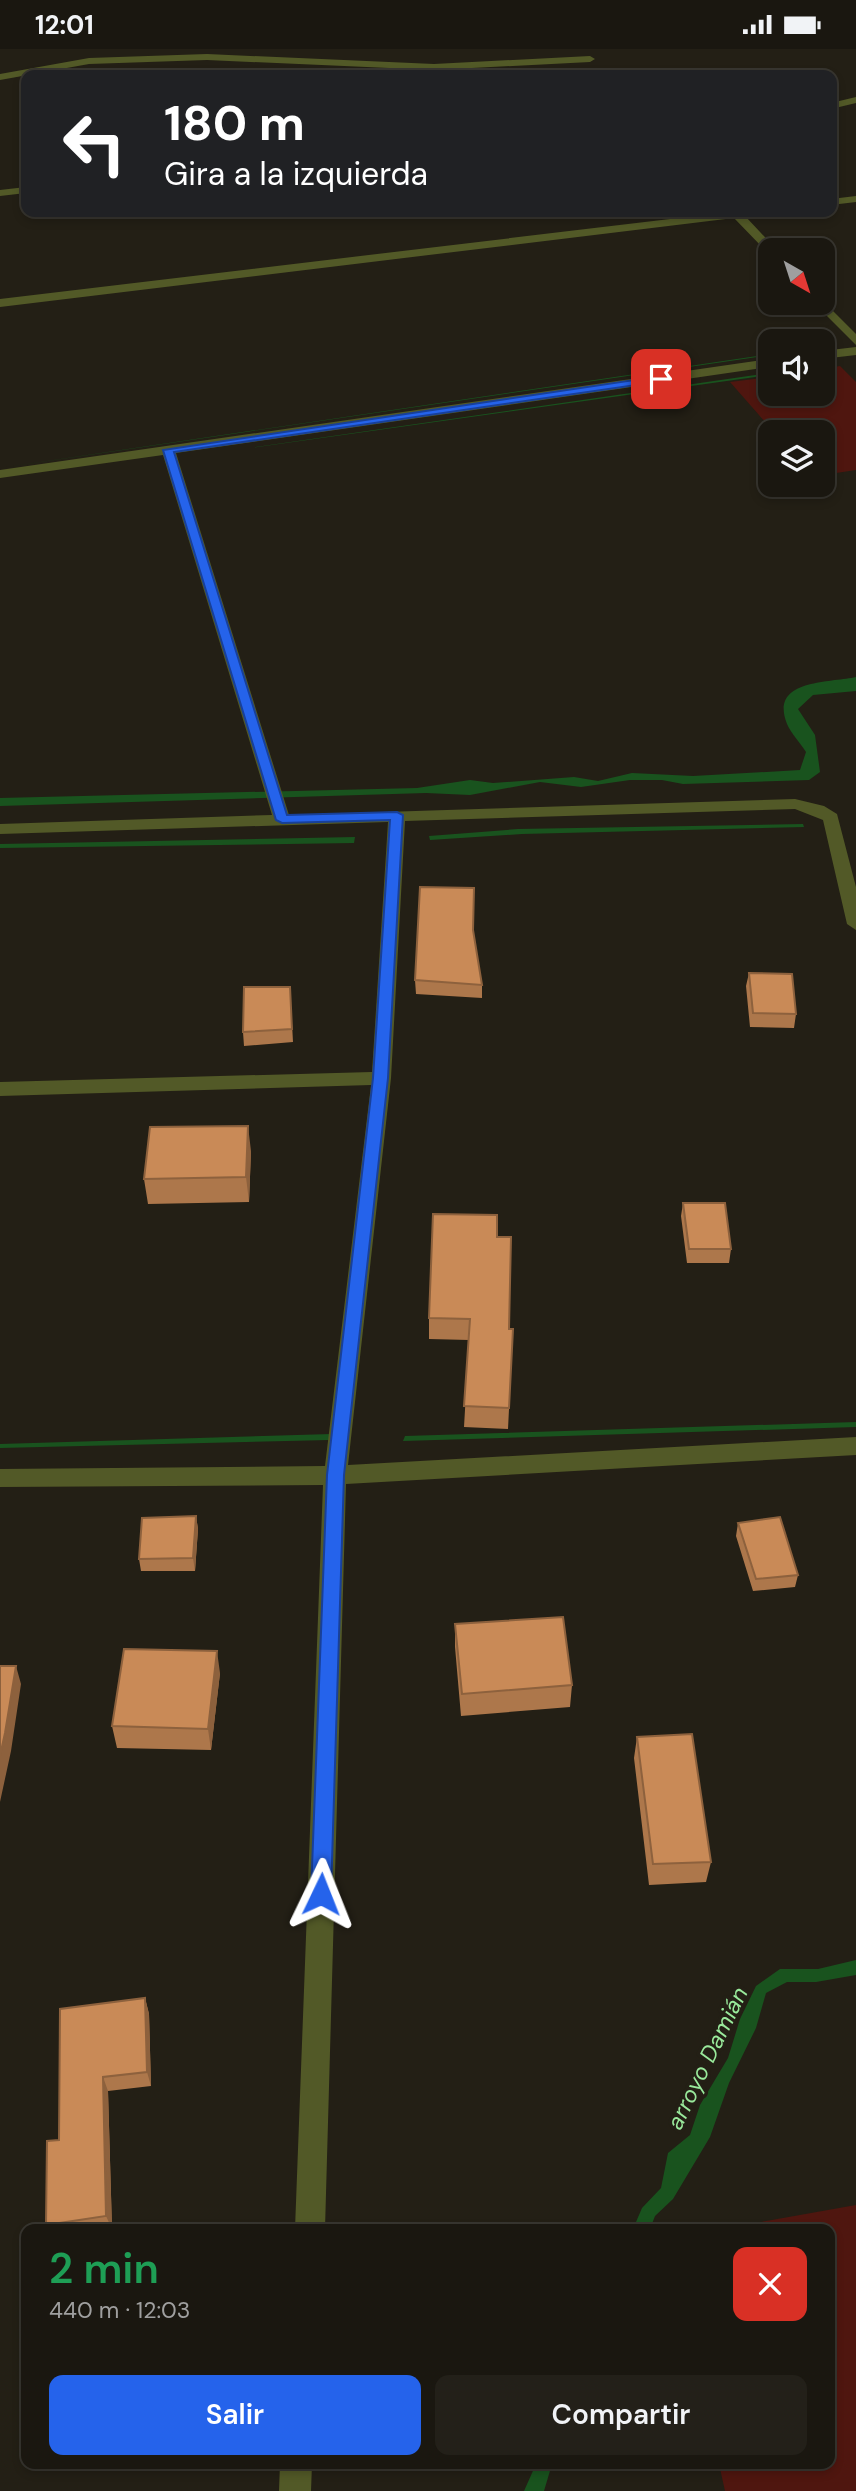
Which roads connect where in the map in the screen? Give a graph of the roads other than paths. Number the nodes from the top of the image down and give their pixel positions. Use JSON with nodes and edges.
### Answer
{"nodes":[{"id":1,"x":368,"y":49,"type":"edge"},
{"id":2,"x":245,"y":54,"type":"edge"},
{"id":3,"x":590,"y":59,"type":"dead end"},
{"id":4,"x":370,"y":65,"type":"junction"},
{"id":5,"x":39,"y":70,"type":"edge"},
{"id":6,"x":442,"y":70,"type":"edge"},
{"id":7,"x":468,"y":70,"type":"edge"},
{"id":8,"x":21,"y":73,"type":"edge"},
{"id":9,"x":0,"y":77,"type":"edge"},
{"id":10,"x":856,"y":100,"type":"edge"},
{"id":11,"x":837,"y":105,"type":"edge"},
{"id":12,"x":21,"y":191,"type":"edge"},
{"id":13,"x":0,"y":193,"type":"edge"},
{"id":14,"x":856,"y":199,"type":"edge"},
{"id":15,"x":837,"y":201,"type":"edge"},
{"id":16,"x":703,"y":217,"type":"edge"},
{"id":17,"x":740,"y":217,"type":"edge"},
{"id":18,"x":760,"y":238,"type":"edge"},
{"id":19,"x":0,"y":303,"type":"edge"},
{"id":20,"x":831,"y":315,"type":"edge"},
{"id":21,"x":856,"y":341,"type":"edge"},
{"id":22,"x":856,"y":351,"type":"edge"},
{"id":23,"x":835,"y":353,"type":"edge"},
{"id":24,"x":758,"y":365,"type":"edge"},
{"id":25,"x":168,"y":450,"type":"junction"},
{"id":26,"x":0,"y":474,"type":"edge"},
{"id":27,"x":397,"y":815,"type":"junction"},
{"id":28,"x":282,"y":820,"type":"junction"},
{"id":29,"x":0,"y":829,"type":"edge"},
{"id":30,"x":856,"y":924,"type":"edge"},
{"id":31,"x":381,"y":1078,"type":"junction"},
{"id":32,"x":0,"y":1089,"type":"edge"},
{"id":33,"x":856,"y":1446,"type":"edge"},
{"id":34,"x":335,"y":1475,"type":"junction"},
{"id":35,"x":0,"y":1478,"type":"edge"},
{"id":36,"x":310,"y":2224,"type":"edge"},
{"id":37,"x":296,"y":2469,"type":"edge"},
{"id":38,"x":295,"y":2491,"type":"edge"}],
"edges":[{"from":1,"to":4,"type":"street"},
{"from":2,"to":4,"type":"street"},
{"from":2,"to":5,"type":"street"},
{"from":3,"to":7,"type":"street"},
{"from":4,"to":6,"type":"street"},
{"from":8,"to":9,"type":"street"},
{"from":10,"to":11,"type":"street"},
{"from":12,"to":13,"type":"street"},
{"from":14,"to":15,"type":"street"},
{"from":16,"to":19,"type":"street"},
{"from":17,"to":18,"type":"street"},
{"from":20,"to":21,"type":"street"},
{"from":22,"to":23,"type":"street"},
{"from":24,"to":25,"type":"street"},
{"from":25,"to":26,"type":"street"},
{"from":25,"to":28,"type":"street"},
{"from":27,"to":28,"type":"street"},
{"from":27,"to":30,"type":"street"},
{"from":27,"to":31,"type":"street"},
{"from":28,"to":29,"type":"street"},
{"from":31,"to":32,"type":"street"},
{"from":31,"to":34,"type":"street"},
{"from":33,"to":34,"type":"street"},
{"from":34,"to":35,"type":"street"},
{"from":34,"to":36,"type":"street"},
{"from":37,"to":38,"type":"street"}]}
